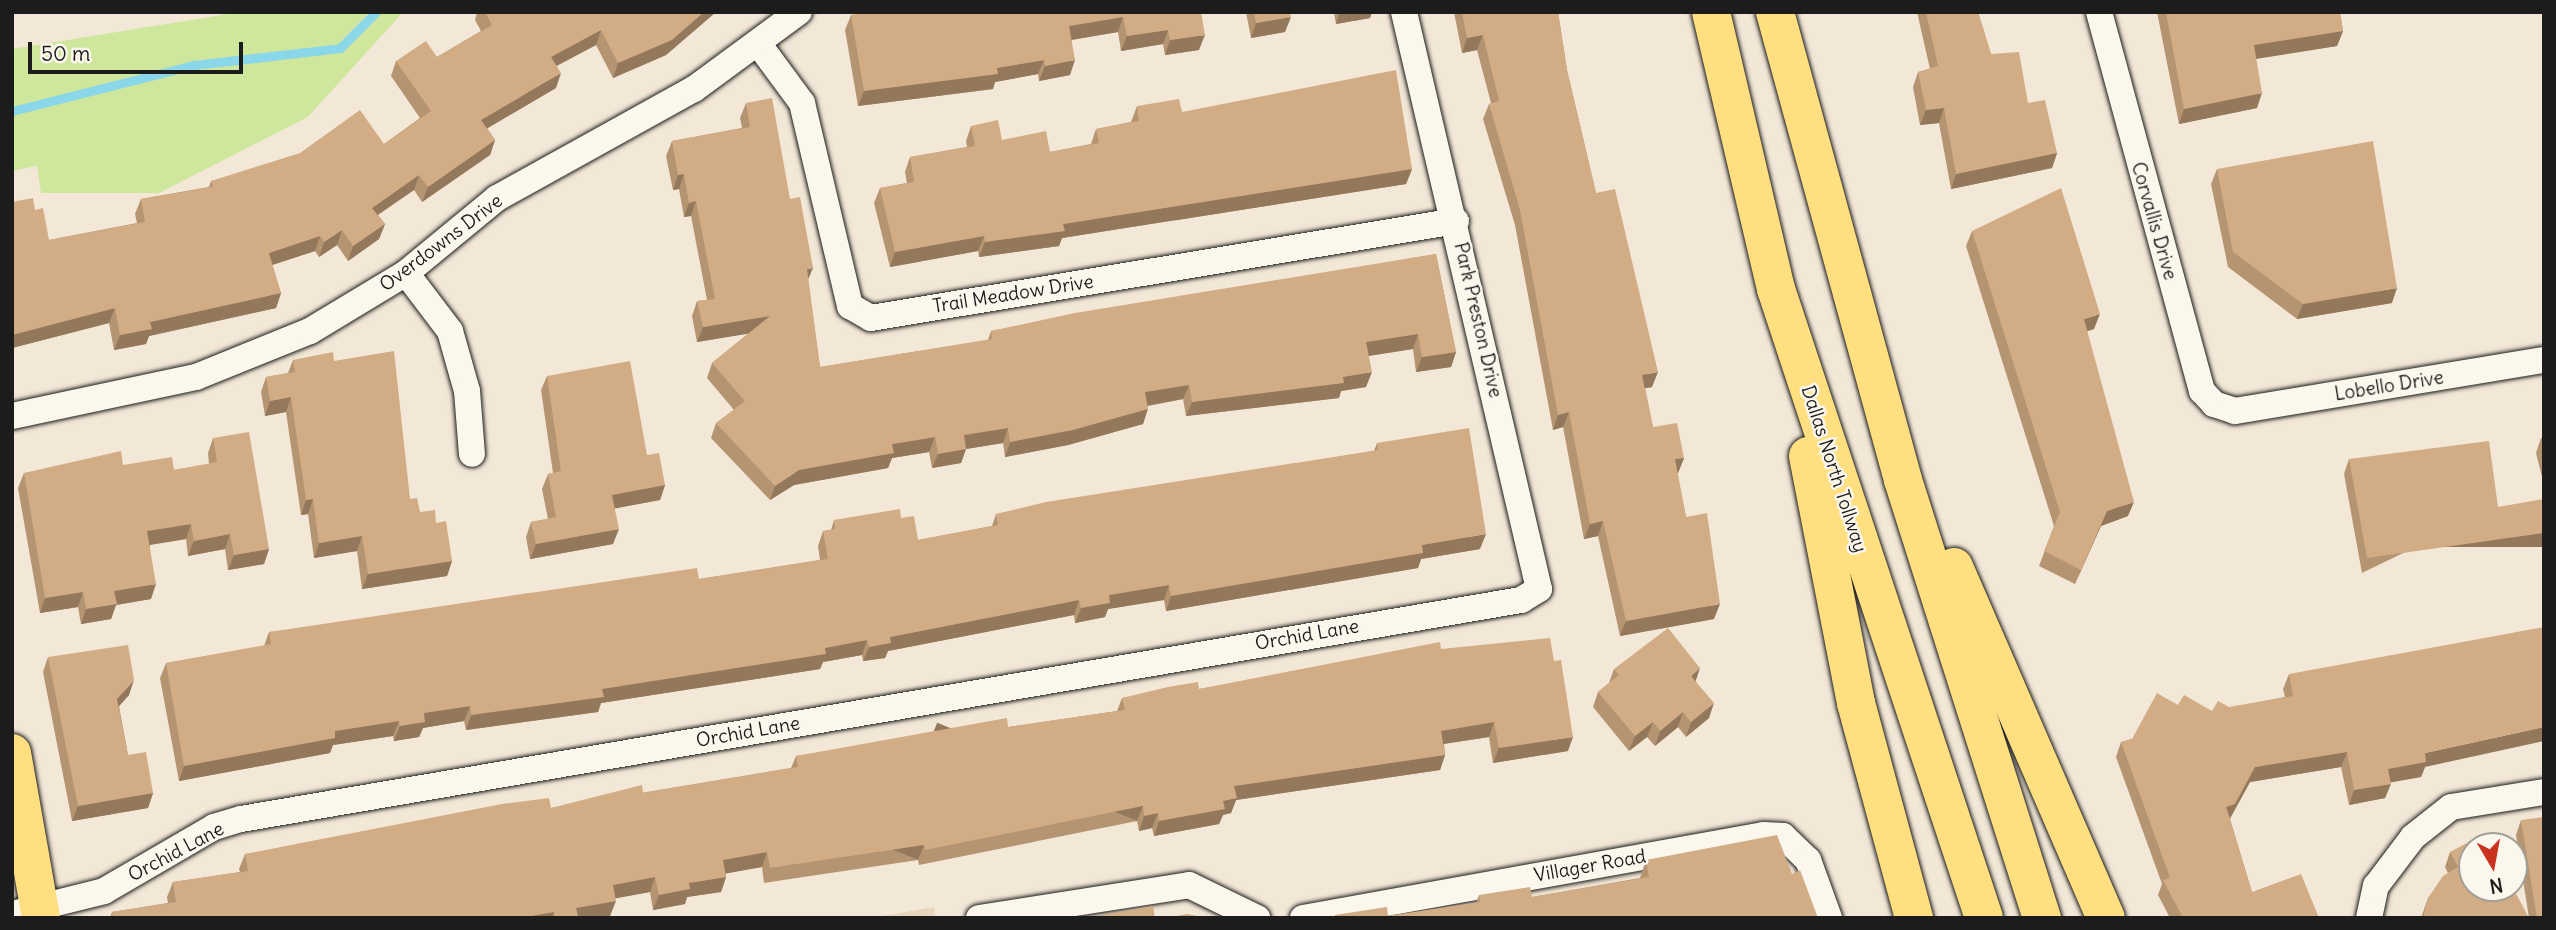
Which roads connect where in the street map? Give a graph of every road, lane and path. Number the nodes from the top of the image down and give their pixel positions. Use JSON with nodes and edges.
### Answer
{"nodes":[{"id":1,"x":799,"y":12,"type":"edge"},
{"id":2,"x":1404,"y":12,"type":"edge"},
{"id":3,"x":1711,"y":12,"type":"edge"},
{"id":4,"x":1775,"y":12,"type":"edge"},
{"id":5,"x":2099,"y":12,"type":"edge"},
{"id":6,"x":760,"y":46,"type":"junction"},
{"id":7,"x":1456,"y":221,"type":"junction"},
{"id":8,"x":406,"y":273,"type":"junction"},
{"id":9,"x":1776,"y":289,"type":"junction"},
{"id":10,"x":2544,"y":360,"type":"edge"},
{"id":11,"x":2235,"y":411,"type":"joint"},
{"id":12,"x":12,"y":416,"type":"edge"},
{"id":13,"x":472,"y":454,"type":"dead end"},
{"id":14,"x":1903,"y":480,"type":"junction"},
{"id":15,"x":1501,"y":601,"type":"joint"},
{"id":16,"x":12,"y":753,"type":"edge"},
{"id":17,"x":2544,"y":792,"type":"edge"},
{"id":18,"x":31,"y":914,"type":"edge"},
{"id":19,"x":994,"y":916,"type":"edge"},
{"id":20,"x":1257,"y":918,"type":"edge"},
{"id":21,"x":1303,"y":918,"type":"edge"},
{"id":22,"x":1829,"y":918,"type":"edge"},
{"id":23,"x":1914,"y":918,"type":"edge"},
{"id":24,"x":1984,"y":918,"type":"edge"},
{"id":25,"x":2042,"y":918,"type":"edge"},
{"id":26,"x":2106,"y":918,"type":"edge"},
{"id":27,"x":2369,"y":918,"type":"edge"}],
"edges":[{"from":1,"to":6,"type":"street","name":"Overdowns Drive"},
{"from":2,"to":7,"type":"street","name":"Park Preston Drive"},
{"from":3,"to":9,"type":"main road","name":"Dallas North Tollway"},
{"from":4,"to":14,"type":"main road"},
{"from":5,"to":11,"type":"street","name":"Corvallis Drive"},
{"from":6,"to":7,"type":"street","name":"Trail Meadow Drive"},
{"from":6,"to":8,"type":"street","name":"Overdowns Drive"},
{"from":7,"to":15,"type":"street","name":"Park Preston Drive"},
{"from":8,"to":12,"type":"street","name":"Overdowns Drive"},
{"from":8,"to":13,"type":"street"},
{"from":9,"to":23,"type":"main road"},
{"from":9,"to":24,"type":"main road","name":"Dallas North Tollway"},
{"from":10,"to":11,"type":"street","name":"Lobello Drive"},
{"from":14,"to":25,"type":"main road"},
{"from":14,"to":26,"type":"main road"},
{"from":15,"to":18,"type":"street","name":"Orchid Lane"},
{"from":16,"to":18,"type":"main road"},
{"from":17,"to":27,"type":"street"},
{"from":19,"to":20,"type":"street"},
{"from":21,"to":22,"type":"street","name":"Villager Road"}]}
